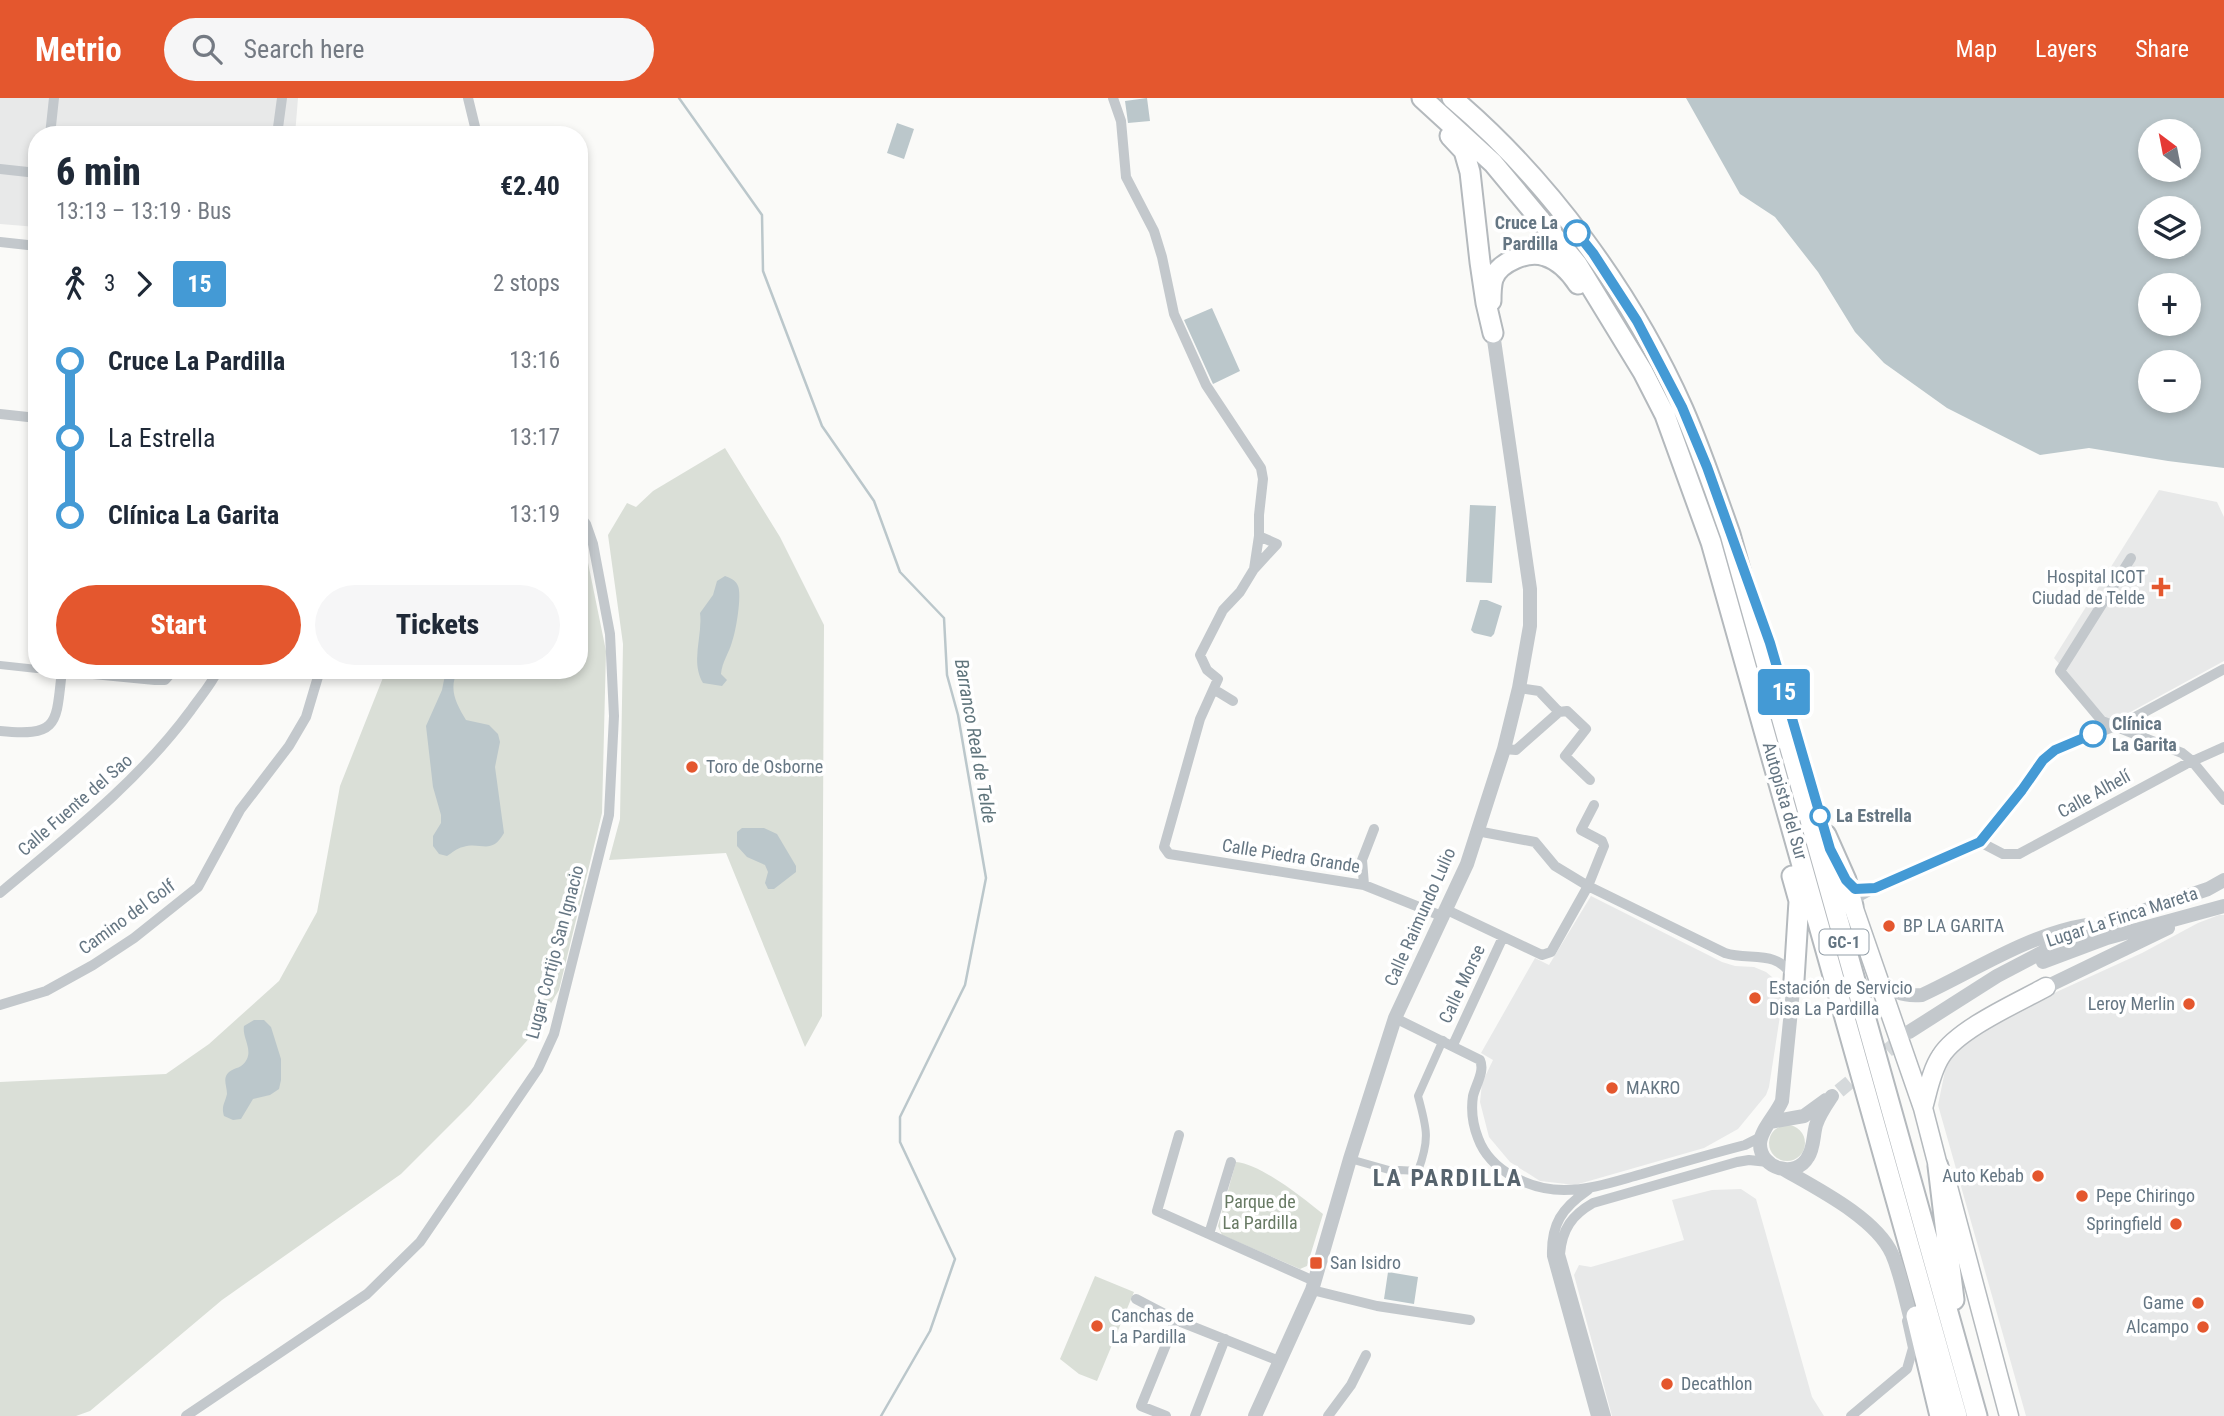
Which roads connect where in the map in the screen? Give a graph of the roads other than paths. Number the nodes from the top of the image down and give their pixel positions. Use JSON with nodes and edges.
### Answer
{"nodes":[{"id":1,"x":54,"y":98,"type":"edge"},
{"id":2,"x":282,"y":98,"type":"edge"},
{"id":3,"x":468,"y":98,"type":"edge"},
{"id":4,"x":1114,"y":98,"type":"edge"},
{"id":5,"x":1406,"y":98,"type":"edge"},
{"id":6,"x":1422,"y":98,"type":"edge"},
{"id":7,"x":1452,"y":98,"type":"edge"},
{"id":8,"x":51,"y":126,"type":"edge"},
{"id":9,"x":278,"y":126,"type":"edge"},
{"id":10,"x":475,"y":126,"type":"edge"},
{"id":11,"x":0,"y":169,"type":"edge"},
{"id":12,"x":28,"y":172,"type":"edge"},
{"id":13,"x":0,"y":242,"type":"edge"},
{"id":14,"x":28,"y":245,"type":"edge"},
{"id":15,"x":1619,"y":332,"type":"junction"},
{"id":16,"x":1493,"y":333,"type":"junction"},
{"id":17,"x":0,"y":414,"type":"edge"},
{"id":18,"x":28,"y":417,"type":"edge"},
{"id":19,"x":588,"y":530,"type":"edge"},
{"id":20,"x":1730,"y":534,"type":"junction"},
{"id":21,"x":1259,"y":536,"type":"junction"},
{"id":22,"x":1712,"y":542,"type":"junction"},
{"id":23,"x":2131,"y":558,"type":"dead end"},
{"id":24,"x":1254,"y":569,"type":"junction"},
{"id":25,"x":0,"y":665,"type":"edge"},
{"id":26,"x":28,"y":668,"type":"edge"},
{"id":27,"x":2224,"y":669,"type":"edge"},
{"id":28,"x":58,"y":679,"type":"edge"},
{"id":29,"x":144,"y":679,"type":"edge"},
{"id":30,"x":166,"y":679,"type":"edge"},
{"id":31,"x":212,"y":679,"type":"edge"},
{"id":32,"x":317,"y":679,"type":"edge"},
{"id":33,"x":1519,"y":688,"type":"junction"},
{"id":34,"x":1215,"y":690,"type":"junction"},
{"id":35,"x":1233,"y":701,"type":"dead end"},
{"id":36,"x":1559,"y":712,"type":"junction"},
{"id":37,"x":2113,"y":726,"type":"junction"},
{"id":38,"x":0,"y":731,"type":"edge"},
{"id":39,"x":2224,"y":747,"type":"edge"},
{"id":40,"x":1504,"y":749,"type":"junction"},
{"id":41,"x":2192,"y":761,"type":"junction"},
{"id":42,"x":1590,"y":780,"type":"dead end"},
{"id":43,"x":2224,"y":800,"type":"edge"},
{"id":44,"x":1594,"y":805,"type":"dead end"},
{"id":45,"x":1374,"y":829,"type":"dead end"},
{"id":46,"x":1477,"y":831,"type":"junction"},
{"id":47,"x":1980,"y":842,"type":"junction"},
{"id":48,"x":1846,"y":880,"type":"junction"},
{"id":49,"x":2224,"y":880,"type":"edge"},
{"id":50,"x":1364,"y":885,"type":"junction"},
{"id":51,"x":1588,"y":886,"type":"junction"},
{"id":52,"x":1875,"y":888,"type":"junction"},
{"id":53,"x":0,"y":893,"type":"edge"},
{"id":54,"x":1853,"y":906,"type":"junction"},
{"id":55,"x":2224,"y":906,"type":"edge"},
{"id":56,"x":1445,"y":914,"type":"junction"},
{"id":57,"x":2191,"y":916,"type":"junction"},
{"id":58,"x":2113,"y":921,"type":"junction"},
{"id":59,"x":1503,"y":937,"type":"junction"},
{"id":60,"x":1876,"y":978,"type":"junction"},
{"id":61,"x":1794,"y":980,"type":"junction"},
{"id":62,"x":2046,"y":987,"type":"joint"},
{"id":63,"x":1956,"y":1002,"type":"junction"},
{"id":64,"x":0,"y":1005,"type":"edge"},
{"id":65,"x":1395,"y":1018,"type":"junction"},
{"id":66,"x":1909,"y":1032,"type":"tunnel mouth"},
{"id":67,"x":1448,"y":1043,"type":"junction"},
{"id":68,"x":1923,"y":1108,"type":"junction"},
{"id":69,"x":1770,"y":1122,"type":"junction"},
{"id":70,"x":1179,"y":1135,"type":"dead end"},
{"id":71,"x":1761,"y":1137,"type":"junction"},
{"id":72,"x":1878,"y":1137,"type":"junction"},
{"id":73,"x":1350,"y":1160,"type":"junction"},
{"id":74,"x":1231,"y":1162,"type":"dead end"},
{"id":75,"x":1768,"y":1162,"type":"junction"},
{"id":76,"x":1938,"y":1166,"type":"junction"},
{"id":77,"x":1783,"y":1169,"type":"junction"},
{"id":78,"x":1591,"y":1189,"type":"junction"},
{"id":79,"x":1209,"y":1234,"type":"junction"},
{"id":80,"x":1313,"y":1286,"type":"junction"},
{"id":81,"x":1902,"y":1291,"type":"junction"},
{"id":82,"x":1136,"y":1299,"type":"dead end"},
{"id":83,"x":1176,"y":1320,"type":"junction"},
{"id":84,"x":1470,"y":1320,"type":"dead end"},
{"id":85,"x":1225,"y":1339,"type":"junction"},
{"id":86,"x":1959,"y":1350,"type":"junction"},
{"id":87,"x":1366,"y":1354,"type":"dead end"},
{"id":88,"x":1279,"y":1361,"type":"junction"},
{"id":89,"x":2009,"y":1410,"type":"edge"},
{"id":90,"x":186,"y":1416,"type":"edge"},
{"id":91,"x":1166,"y":1416,"type":"edge"},
{"id":92,"x":1195,"y":1416,"type":"edge"},
{"id":93,"x":1255,"y":1416,"type":"edge"},
{"id":94,"x":1328,"y":1416,"type":"edge"},
{"id":95,"x":1596,"y":1416,"type":"edge"},
{"id":96,"x":1606,"y":1416,"type":"edge"},
{"id":97,"x":1851,"y":1416,"type":"edge"},
{"id":98,"x":1940,"y":1416,"type":"edge"},
{"id":99,"x":1957,"y":1416,"type":"edge"},
{"id":100,"x":1977,"y":1416,"type":"edge"}],
"edges":[{"from":1,"to":8,"type":"street"},
{"from":2,"to":9,"type":"street"},
{"from":3,"to":10,"type":"street"},
{"from":4,"to":21,"type":"street"},
{"from":5,"to":16,"type":"highway"},
{"from":6,"to":15,"type":"highway","name":"Autopista del Sur","number":"GC-1"},
{"from":7,"to":20,"type":"highway","name":"Autopista del Sur","number":"GC-1"},
{"from":11,"to":12,"type":"street"},
{"from":13,"to":14,"type":"street"},
{"from":15,"to":16,"type":"highway"},
{"from":15,"to":22,"type":"highway","name":"Autopista del Sur","number":"GC-1"},
{"from":16,"to":33,"type":"street","name":"Calle Raimundo Lulio"},
{"from":17,"to":18,"type":"street"},
{"from":19,"to":90,"type":"street","name":"Lugar Cortijo San Ignacio"},
{"from":20,"to":48,"type":"highway"},
{"from":20,"to":86,"type":"highway","name":"Autopista del Sur","number":"GC-1"},
{"from":21,"to":24,"type":"street"},
{"from":21,"to":24,"type":"street"},
{"from":22,"to":61,"type":"highway"},
{"from":22,"to":72,"type":"highway","name":"Autopista del Sur","number":"GC-1"},
{"from":23,"to":37,"type":"street"},
{"from":24,"to":34,"type":"street"},
{"from":25,"to":26,"type":"street"},
{"from":27,"to":37,"type":"street"},
{"from":28,"to":38,"type":"street"},
{"from":29,"to":30,"type":"street"},
{"from":31,"to":53,"type":"street","name":"Calle Fuente del Sao"},
{"from":32,"to":64,"type":"street","name":"Camino del Golf"},
{"from":33,"to":36,"type":"street"},
{"from":33,"to":40,"type":"street","name":"Calle Raimundo Lulio"},
{"from":34,"to":35,"type":"street"},
{"from":34,"to":50,"type":"street","name":"Calle Piedra Grande"},
{"from":36,"to":40,"type":"street"},
{"from":36,"to":42,"type":"street"},
{"from":37,"to":41,"type":"street"},
{"from":37,"to":47,"type":"street"},
{"from":39,"to":41,"type":"street","name":"Calle Alhelí"},
{"from":40,"to":46,"type":"street","name":"Calle Raimundo Lulio"},
{"from":41,"to":43,"type":"street"},
{"from":41,"to":47,"type":"street","name":"Calle Alhelí"},
{"from":44,"to":51,"type":"street"},
{"from":45,"to":50,"type":"street"},
{"from":46,"to":51,"type":"street"},
{"from":46,"to":56,"type":"street","name":"Calle Raimundo Lulio"},
{"from":47,"to":52,"type":"street"},
{"from":48,"to":52,"type":"street"},
{"from":48,"to":54,"type":"highway"},
{"from":49,"to":58,"type":"street","name":"Lugar La Finca Mareta"},
{"from":50,"to":56,"type":"street","name":"Calle Piedra Grande"},
{"from":51,"to":59,"type":"street","name":"Calle Piedra Grande"},
{"from":51,"to":61,"type":"street"},
{"from":52,"to":54,"type":"street"},
{"from":54,"to":60,"type":"main road"},
{"from":55,"to":57,"type":"street","name":"Lugar La Finca Mareta"},
{"from":56,"to":59,"type":"street","name":"Calle Piedra Grande"},
{"from":56,"to":65,"type":"street","name":"Calle Raimundo Lulio"},
{"from":57,"to":62,"type":"street"},
{"from":57,"to":63,"type":"street","name":"Lugar La Finca Mareta"},
{"from":58,"to":60,"type":"street"},
{"from":58,"to":63,"type":"street","name":"Lugar La Finca Mareta"},
{"from":59,"to":67,"type":"street","name":"Calle Morse"},
{"from":60,"to":68,"type":"main road"},
{"from":61,"to":69,"type":"street"},
{"from":62,"to":68,"type":"main road"},
{"from":63,"to":66,"type":"street","name":"Lugar La Finca Mareta"},
{"from":65,"to":67,"type":"street"},
{"from":65,"to":73,"type":"street","name":"Calle Raimundo Lulio"},
{"from":67,"to":73,"type":"street"},
{"from":67,"to":78,"type":"street"},
{"from":68,"to":76,"type":"main road"},
{"from":69,"to":71,"type":"street"},
{"from":69,"to":77,"type":"street"},
{"from":70,"to":79,"type":"street"},
{"from":71,"to":75,"type":"street"},
{"from":71,"to":78,"type":"street"},
{"from":72,"to":98,"type":"highway"},
{"from":72,"to":99,"type":"highway","name":"Autopista del Sur","number":"GC-1"},
{"from":73,"to":80,"type":"street","name":"Calle Raimundo Lulio"},
{"from":74,"to":79,"type":"street"},
{"from":75,"to":77,"type":"street"},
{"from":75,"to":96,"type":"street"},
{"from":76,"to":86,"type":"highway"},
{"from":76,"to":89,"type":"main road"},
{"from":77,"to":81,"type":"street"},
{"from":78,"to":95,"type":"street"},
{"from":79,"to":80,"type":"street"},
{"from":80,"to":84,"type":"street"},
{"from":80,"to":88,"type":"street","name":"Calle Raimundo Lulio"},
{"from":81,"to":97,"type":"street"},
{"from":81,"to":98,"type":"street"},
{"from":82,"to":83,"type":"street"},
{"from":83,"to":85,"type":"street"},
{"from":83,"to":91,"type":"street"},
{"from":85,"to":88,"type":"street"},
{"from":85,"to":92,"type":"street"},
{"from":86,"to":100,"type":"highway","name":"Autopista del Sur","number":"GC-1"},
{"from":87,"to":94,"type":"street"},
{"from":88,"to":93,"type":"street","name":"Calle Raimundo Lulio"}]}
